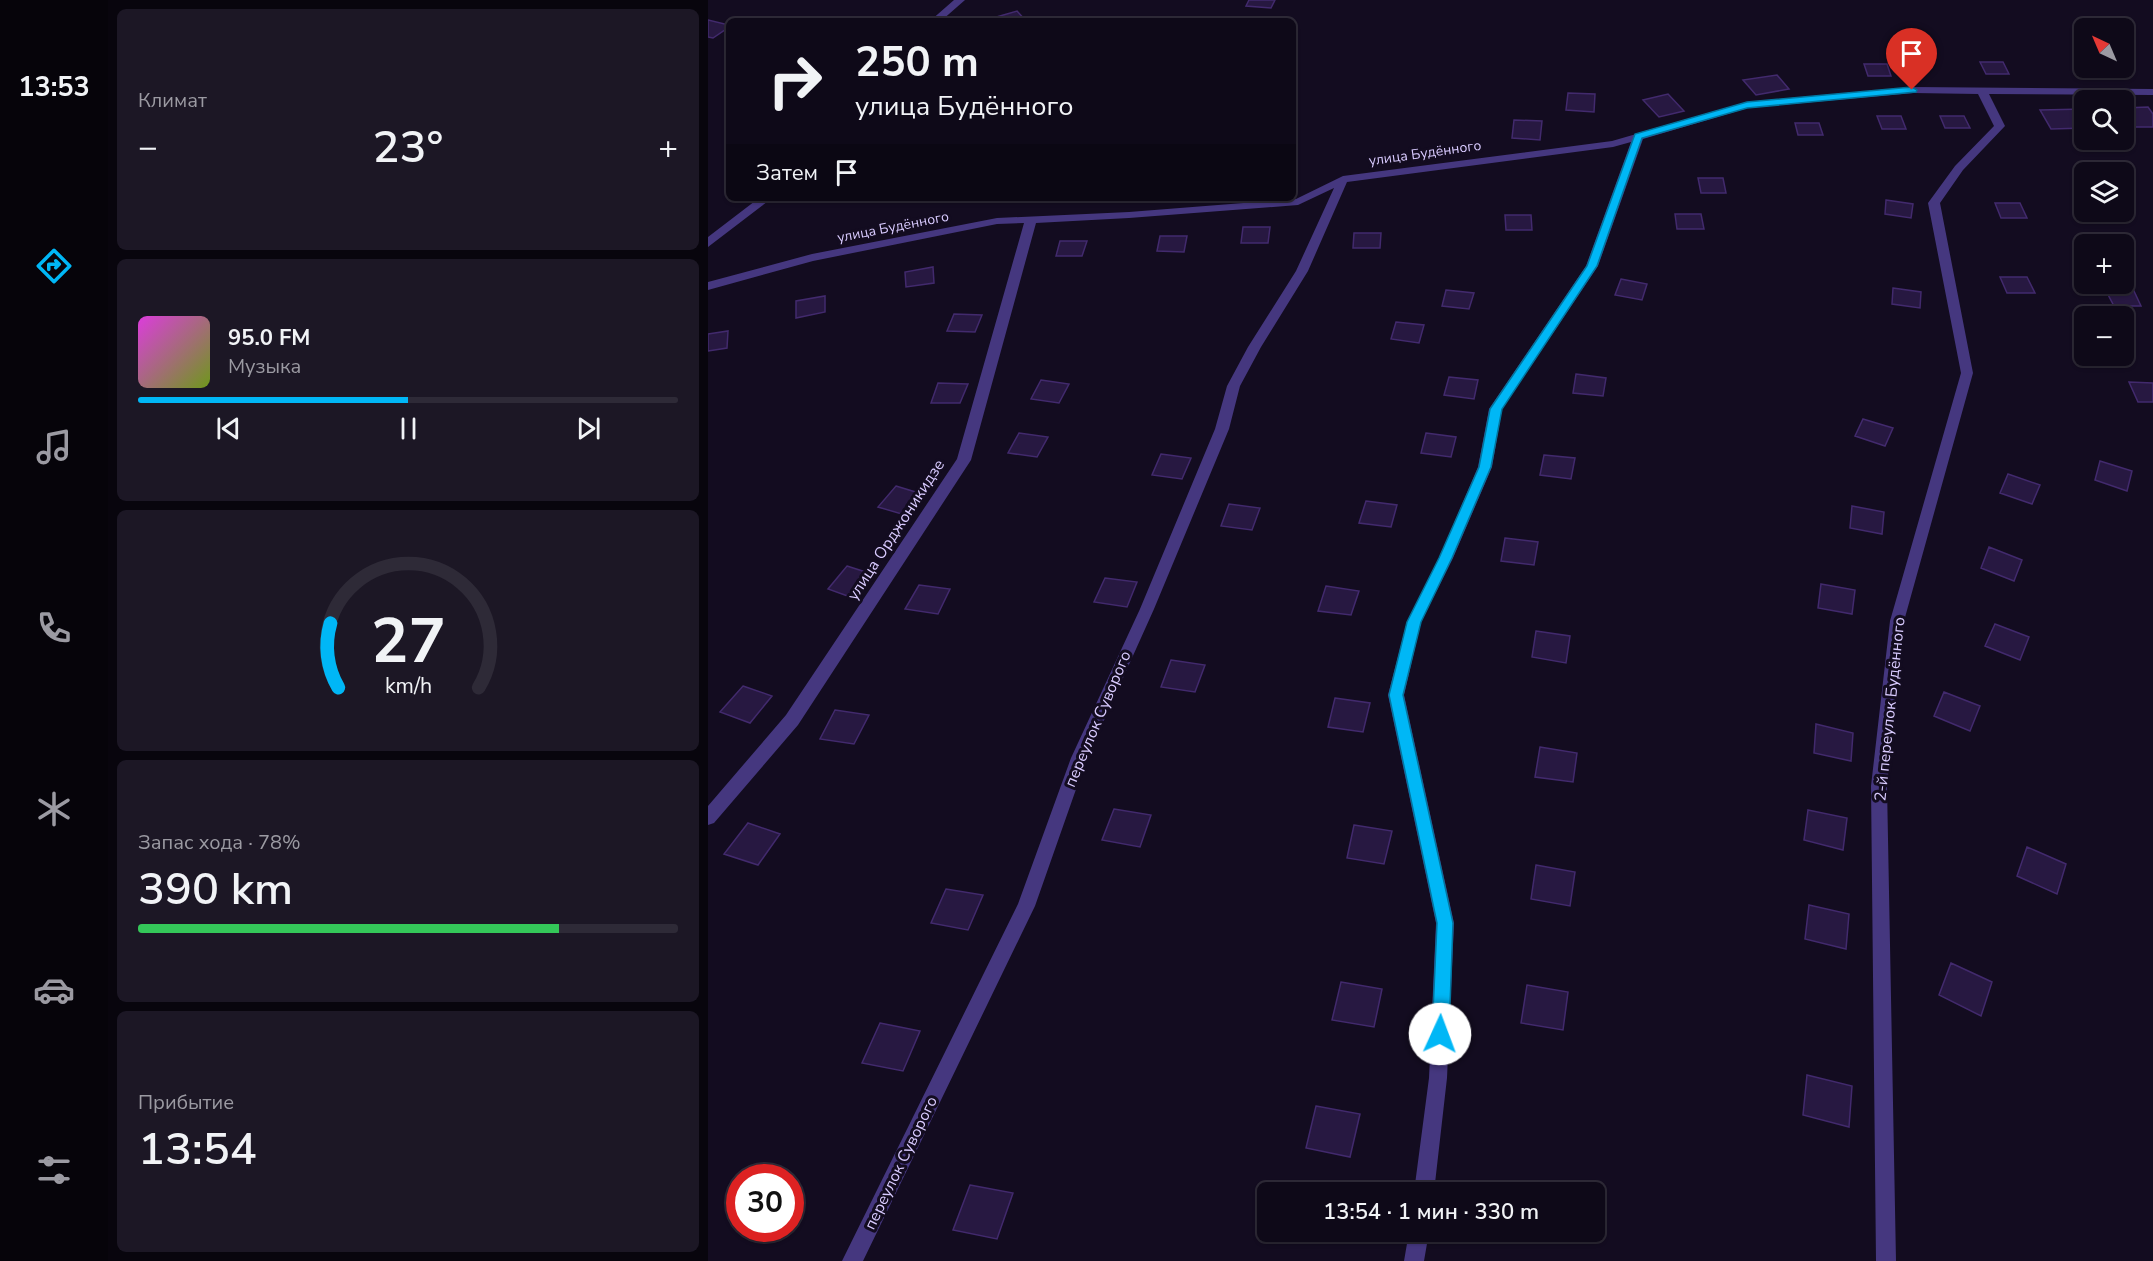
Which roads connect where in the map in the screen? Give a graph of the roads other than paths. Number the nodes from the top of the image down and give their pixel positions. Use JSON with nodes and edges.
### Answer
{"nodes":[{"id":1,"x":960,"y":0,"type":"edge"},
{"id":2,"x":939,"y":18,"type":"edge"},
{"id":3,"x":1982,"y":91,"type":"junction"},
{"id":4,"x":2153,"y":92,"type":"edge"},
{"id":5,"x":1638,"y":136,"type":"junction"},
{"id":6,"x":1343,"y":179,"type":"junction"},
{"id":7,"x":761,"y":201,"type":"edge"},
{"id":8,"x":1031,"y":220,"type":"junction"},
{"id":9,"x":708,"y":243,"type":"edge"},
{"id":10,"x":708,"y":286,"type":"edge"},
{"id":11,"x":708,"y":818,"type":"edge"},
{"id":12,"x":1425,"y":1182,"type":"edge"},
{"id":13,"x":1417,"y":1242,"type":"edge"},
{"id":14,"x":852,"y":1261,"type":"edge"},
{"id":15,"x":1414,"y":1261,"type":"edge"},
{"id":16,"x":1886,"y":1261,"type":"edge"}],
"edges":[{"from":1,"to":2,"type":"street"},
{"from":3,"to":4,"type":"street","name":"улица Будённого"},
{"from":3,"to":5,"type":"street","name":"улица Будённого"},
{"from":3,"to":16,"type":"street","name":"2-й переулок Будённого"},
{"from":5,"to":6,"type":"street","name":"улица Будённого"},
{"from":5,"to":12,"type":"street"},
{"from":6,"to":8,"type":"street","name":"улица Будённого"},
{"from":6,"to":14,"type":"street","name":"переулок Суворого"},
{"from":7,"to":9,"type":"street"},
{"from":8,"to":10,"type":"street","name":"улица Будённого"},
{"from":8,"to":11,"type":"street","name":"улица Орджоникидзе"},
{"from":13,"to":15,"type":"street"}]}
